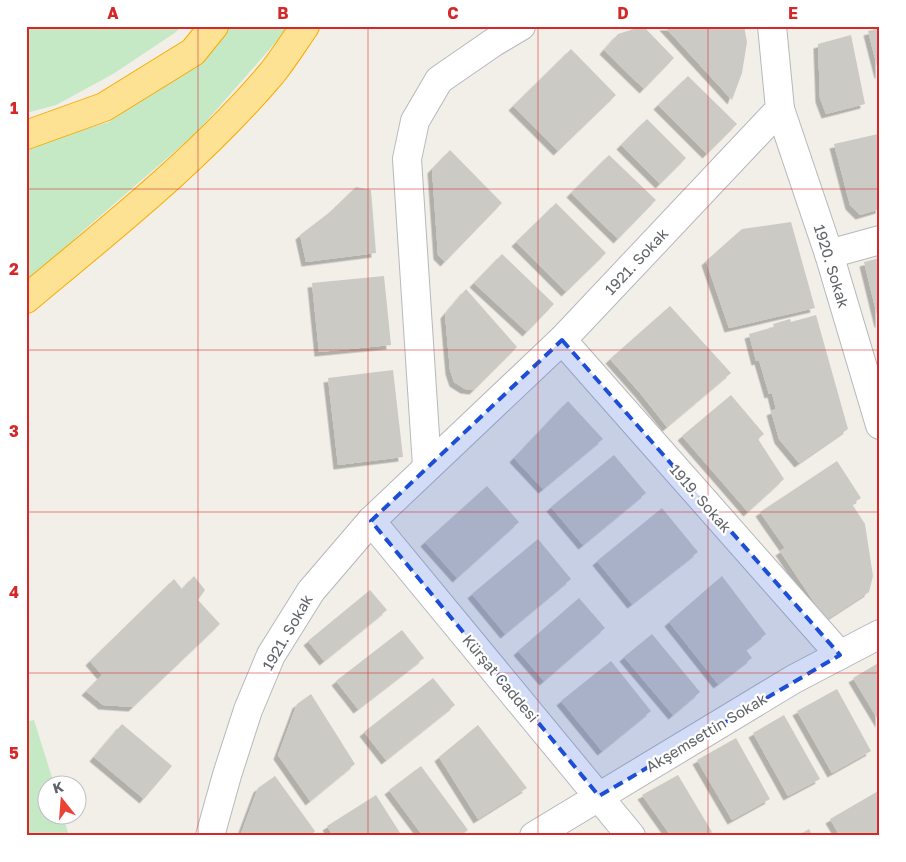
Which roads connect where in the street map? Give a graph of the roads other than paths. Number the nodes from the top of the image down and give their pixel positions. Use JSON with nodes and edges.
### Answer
{"nodes":[{"id":1,"x":214,"y":26,"type":"edge"},
{"id":2,"x":304,"y":26,"type":"edge"},
{"id":3,"x":521,"y":26,"type":"edge"},
{"id":4,"x":772,"y":26,"type":"edge"},
{"id":5,"x":780,"y":109,"type":"junction"},
{"id":6,"x":26,"y":135,"type":"edge"},
{"id":7,"x":880,"y":240,"type":"edge"},
{"id":8,"x":829,"y":254,"type":"junction"},
{"id":9,"x":26,"y":299,"type":"edge"},
{"id":10,"x":562,"y":340,"type":"junction"},
{"id":11,"x":880,"y":425,"type":"edge"},
{"id":12,"x":427,"y":466,"type":"junction"},
{"id":13,"x":371,"y":521,"type":"junction"},
{"id":14,"x":880,"y":634,"type":"edge"},
{"id":15,"x":840,"y":655,"type":"junction"},
{"id":16,"x":599,"y":796,"type":"junction"},
{"id":17,"x":210,"y":836,"type":"edge"},
{"id":18,"x":534,"y":836,"type":"edge"},
{"id":19,"x":632,"y":836,"type":"edge"}],
"edges":[{"from":1,"to":6,"type":"highway"},
{"from":2,"to":9,"type":"highway"},
{"from":3,"to":12,"type":"street"},
{"from":4,"to":5,"type":"street"},
{"from":5,"to":8,"type":"street","name":"1920. Sokak"},
{"from":5,"to":10,"type":"street","name":"1921. Sokak"},
{"from":7,"to":8,"type":"street"},
{"from":8,"to":11,"type":"street","name":"1920. Sokak"},
{"from":10,"to":12,"type":"street","name":"1921. Sokak"},
{"from":10,"to":15,"type":"street","name":"1919. Sokak"},
{"from":12,"to":13,"type":"street","name":"1921. Sokak"},
{"from":13,"to":16,"type":"street","name":"Kürşat Caddesi"},
{"from":13,"to":17,"type":"street","name":"1921. Sokak"},
{"from":14,"to":15,"type":"street","name":"Akşemsettin Sokak"},
{"from":15,"to":16,"type":"street","name":"Akşemsettin Sokak"},
{"from":16,"to":18,"type":"street","name":"Akşemsettin Sokak"},
{"from":16,"to":19,"type":"street","name":"Kürşat Caddesi"}]}
